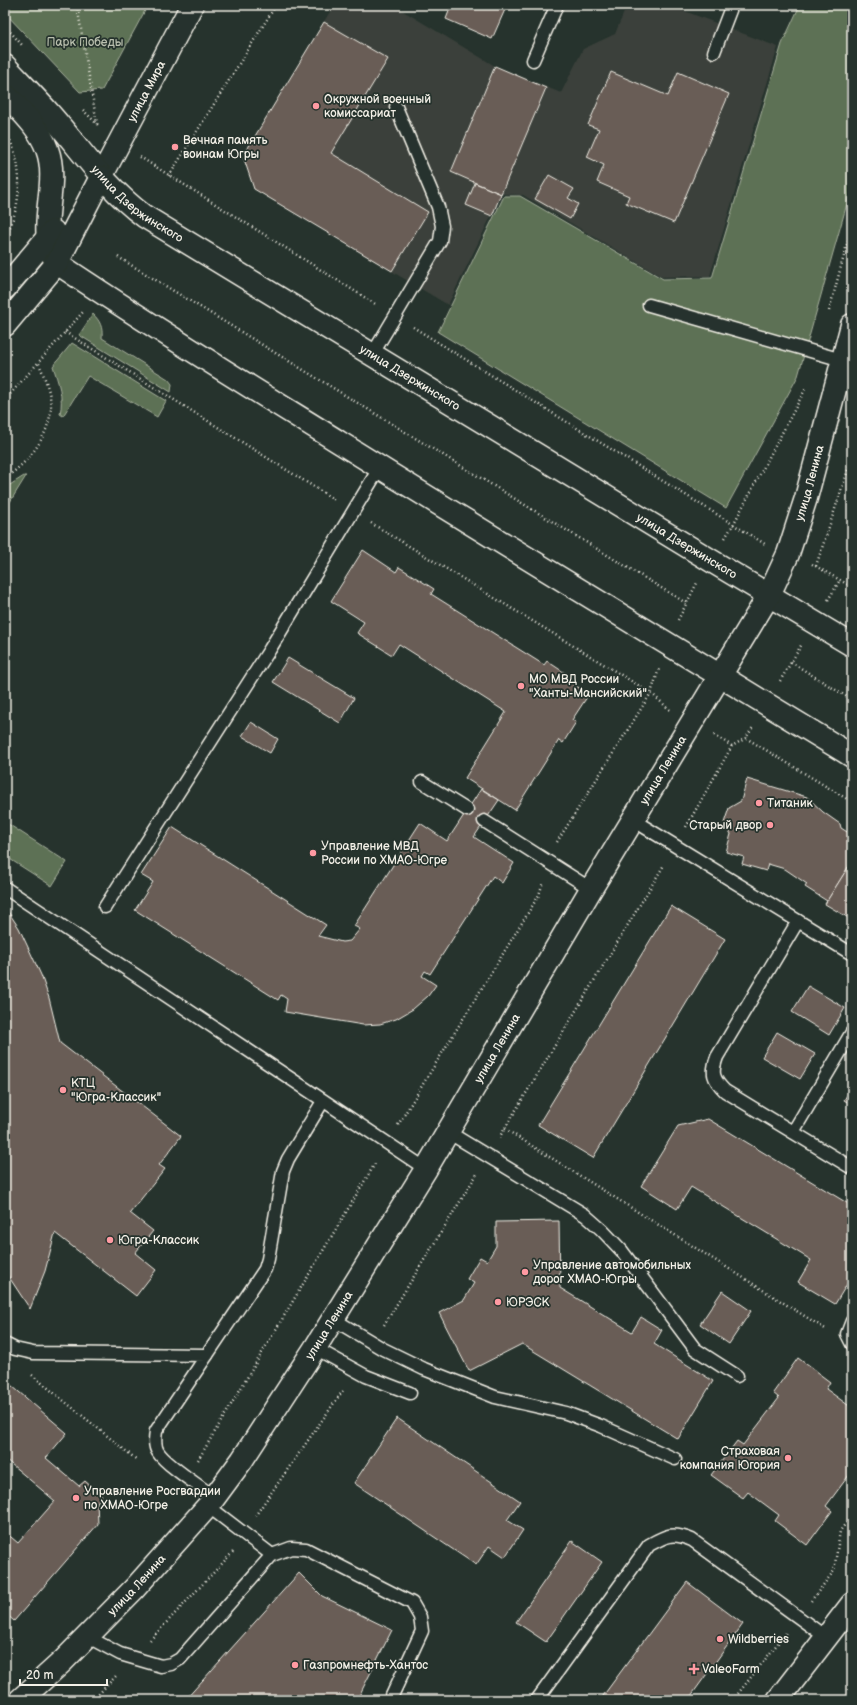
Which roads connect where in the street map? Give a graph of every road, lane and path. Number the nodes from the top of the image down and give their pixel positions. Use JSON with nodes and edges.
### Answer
{"nodes":[{"id":1,"x":77,"y":5,"type":"edge"},
{"id":2,"x":192,"y":5,"type":"edge"},
{"id":3,"x":276,"y":5,"type":"edge"},
{"id":4,"x":557,"y":5,"type":"edge"},
{"id":5,"x":732,"y":5,"type":"edge"},
{"id":6,"x":5,"y":26,"type":"edge"},
{"id":7,"x":27,"y":49,"type":"dead end"},
{"id":8,"x":714,"y":52,"type":"dead end"},
{"id":9,"x":533,"y":60,"type":"dead end"},
{"id":10,"x":5,"y":66,"type":"edge"},
{"id":11,"x":5,"y":94,"type":"edge"},
{"id":12,"x":81,"y":107,"type":"dead end"},
{"id":13,"x":396,"y":107,"type":"dead end"},
{"id":14,"x":97,"y":124,"type":"junction"},
{"id":15,"x":10,"y":140,"type":"dead end"},
{"id":16,"x":119,"y":144,"type":"junction"},
{"id":17,"x":169,"y":176,"type":"junction"},
{"id":18,"x":101,"y":177,"type":"junction"},
{"id":19,"x":852,"y":226,"type":"edge"},
{"id":20,"x":5,"y":238,"type":"edge"},
{"id":21,"x":47,"y":239,"type":"junction"},
{"id":22,"x":118,"y":258,"type":"dead end"},
{"id":23,"x":57,"y":263,"type":"junction"},
{"id":24,"x":5,"y":288,"type":"edge"},
{"id":25,"x":649,"y":306,"type":"dead end"},
{"id":26,"x":83,"y":312,"type":"dead end"},
{"id":27,"x":395,"y":316,"type":"junction"},
{"id":28,"x":5,"y":325,"type":"edge"},
{"id":29,"x":852,"y":325,"type":"edge"},
{"id":30,"x":818,"y":354,"type":"junction"},
{"id":31,"x":372,"y":355,"type":"junction"},
{"id":32,"x":842,"y":360,"type":"junction"},
{"id":33,"x":38,"y":361,"type":"junction"},
{"id":34,"x":5,"y":400,"type":"edge"},
{"id":35,"x":852,"y":458,"type":"edge"},
{"id":36,"x":380,"y":468,"type":"junction"},
{"id":37,"x":5,"y":478,"type":"edge"},
{"id":38,"x":733,"y":525,"type":"junction"},
{"id":39,"x":710,"y":560,"type":"junction"},
{"id":40,"x":816,"y":566,"type":"dead end"},
{"id":41,"x":852,"y":587,"type":"edge"},
{"id":42,"x":769,"y":595,"type":"junction"},
{"id":43,"x":686,"y":603,"type":"junction"},
{"id":44,"x":815,"y":622,"type":"junction"},
{"id":45,"x":668,"y":645,"type":"junction"},
{"id":46,"x":852,"y":645,"type":"edge"},
{"id":47,"x":791,"y":662,"type":"junction"},
{"id":48,"x":720,"y":676,"type":"junction"},
{"id":49,"x":651,"y":693,"type":"junction"},
{"id":50,"x":852,"y":700,"type":"edge"},
{"id":51,"x":766,"y":704,"type":"junction"},
{"id":52,"x":670,"y":710,"type":"dead end"},
{"id":53,"x":746,"y":738,"type":"junction"},
{"id":54,"x":852,"y":756,"type":"edge"},
{"id":55,"x":422,"y":782,"type":"dead end"},
{"id":56,"x":852,"y":802,"type":"edge"},
{"id":57,"x":467,"y":810,"type":"dead end"},
{"id":58,"x":633,"y":820,"type":"junction"},
{"id":59,"x":484,"y":821,"type":"dead end"},
{"id":60,"x":675,"y":846,"type":"junction"},
{"id":61,"x":550,"y":862,"type":"junction"},
{"id":62,"x":5,"y":888,"type":"edge"},
{"id":63,"x":592,"y":889,"type":"junction"},
{"id":64,"x":105,"y":907,"type":"dead end"},
{"id":65,"x":798,"y":921,"type":"junction"},
{"id":66,"x":852,"y":954,"type":"edge"},
{"id":67,"x":852,"y":1032,"type":"edge"},
{"id":68,"x":323,"y":1101,"type":"junction"},
{"id":69,"x":505,"y":1129,"type":"junction"},
{"id":70,"x":448,"y":1132,"type":"junction"},
{"id":71,"x":793,"y":1132,"type":"junction"},
{"id":72,"x":387,"y":1144,"type":"junction"},
{"id":73,"x":488,"y":1156,"type":"junction"},
{"id":74,"x":852,"y":1168,"type":"edge"},
{"id":75,"x":426,"y":1169,"type":"junction"},
{"id":76,"x":333,"y":1319,"type":"junction"},
{"id":77,"x":852,"y":1321,"type":"edge"},
{"id":78,"x":850,"y":1339,"type":"edge"},
{"id":79,"x":374,"y":1343,"type":"junction"},
{"id":80,"x":5,"y":1344,"type":"edge"},
{"id":81,"x":315,"y":1348,"type":"junction"},
{"id":82,"x":207,"y":1355,"type":"junction"},
{"id":83,"x":356,"y":1371,"type":"junction"},
{"id":84,"x":30,"y":1374,"type":"dead end"},
{"id":85,"x":737,"y":1376,"type":"dead end"},
{"id":86,"x":410,"y":1393,"type":"dead end"},
{"id":87,"x":675,"y":1459,"type":"dead end"},
{"id":88,"x":141,"y":1464,"type":"dead end"},
{"id":89,"x":188,"y":1478,"type":"junction"},
{"id":90,"x":211,"y":1502,"type":"junction"},
{"id":91,"x":243,"y":1534,"type":"junction"},
{"id":92,"x":272,"y":1555,"type":"junction"},
{"id":93,"x":852,"y":1604,"type":"edge"},
{"id":94,"x":88,"y":1637,"type":"junction"},
{"id":95,"x":827,"y":1638,"type":"junction"},
{"id":96,"x":134,"y":1658,"type":"junction"},
{"id":97,"x":20,"y":1700,"type":"edge"},
{"id":98,"x":92,"y":1700,"type":"edge"},
{"id":99,"x":390,"y":1700,"type":"edge"},
{"id":100,"x":537,"y":1700,"type":"edge"},
{"id":101,"x":778,"y":1700,"type":"edge"}],
"edges":[{"from":1,"to":14,"type":"path"},
{"from":2,"to":16,"type":"street","name":"улица Мира"},
{"from":3,"to":17,"type":"path"},
{"from":4,"to":9,"type":"lane"},
{"from":5,"to":8,"type":"lane"},
{"from":6,"to":7,"type":"path"},
{"from":10,"to":18,"type":"street","name":"улица Дзержинского"},
{"from":11,"to":21,"type":"street"},
{"from":12,"to":14,"type":"path"},
{"from":13,"to":27,"type":"lane"},
{"from":14,"to":16,"type":"path"},
{"from":15,"to":20,"type":"path"},
{"from":16,"to":17,"type":"path"},
{"from":16,"to":18,"type":"street","name":"улица Мира"},
{"from":17,"to":27,"type":"path"},
{"from":18,"to":21,"type":"street","name":"улица Мира"},
{"from":18,"to":23,"type":"street","name":"улица Мира"},
{"from":18,"to":31,"type":"street","name":"улица Дзержинского"},
{"from":19,"to":30,"type":"path"},
{"from":21,"to":23,"type":"street"},
{"from":21,"to":24,"type":"street","name":"улица Мира"},
{"from":22,"to":43,"type":"path"},
{"from":23,"to":28,"type":"street","name":"улица Мира"},
{"from":23,"to":36,"type":"street"},
{"from":25,"to":30,"type":"lane"},
{"from":26,"to":33,"type":"path"},
{"from":27,"to":31,"type":"lane"},
{"from":27,"to":38,"type":"path"},
{"from":29,"to":32,"type":"street","name":"улица Ленина"},
{"from":30,"to":32,"type":"lane"},
{"from":30,"to":38,"type":"path"},
{"from":31,"to":39,"type":"street","name":"улица Дзержинского"},
{"from":32,"to":42,"type":"street","name":"улица Ленина"},
{"from":33,"to":34,"type":"path"},
{"from":33,"to":37,"type":"path"},
{"from":35,"to":40,"type":"path"},
{"from":36,"to":45,"type":"street"},
{"from":36,"to":64,"type":"lane"},
{"from":38,"to":39,"type":"path"},
{"from":39,"to":42,"type":"street","name":"улица Дзержинского"},
{"from":39,"to":43,"type":"path"},
{"from":41,"to":44,"type":"path"},
{"from":42,"to":44,"type":"street","name":"улица Дзержинского"},
{"from":42,"to":48,"type":"street","name":"улица Ленина"},
{"from":43,"to":45,"type":"path"},
{"from":44,"to":46,"type":"street","name":"улица Дзержинского"},
{"from":44,"to":47,"type":"path"},
{"from":45,"to":48,"type":"street"},
{"from":45,"to":49,"type":"path"},
{"from":47,"to":50,"type":"path"},
{"from":47,"to":51,"type":"path"},
{"from":48,"to":51,"type":"street"},
{"from":48,"to":58,"type":"street","name":"улица Ленина"},
{"from":49,"to":52,"type":"path"},
{"from":49,"to":61,"type":"path"},
{"from":51,"to":53,"type":"path"},
{"from":51,"to":54,"type":"street"},
{"from":53,"to":56,"type":"path"},
{"from":53,"to":60,"type":"path"},
{"from":55,"to":57,"type":"lane"},
{"from":58,"to":60,"type":"lane"},
{"from":58,"to":63,"type":"street","name":"улица Ленина"},
{"from":59,"to":61,"type":"lane"},
{"from":60,"to":65,"type":"lane"},
{"from":60,"to":69,"type":"path"},
{"from":61,"to":63,"type":"lane"},
{"from":61,"to":72,"type":"path"},
{"from":62,"to":68,"type":"lane"},
{"from":63,"to":70,"type":"street","name":"улица Ленина"},
{"from":65,"to":66,"type":"lane"},
{"from":65,"to":71,"type":"lane"},
{"from":67,"to":71,"type":"lane"},
{"from":68,"to":72,"type":"lane"},
{"from":68,"to":82,"type":"lane"},
{"from":69,"to":73,"type":"path"},
{"from":69,"to":78,"type":"path"},
{"from":70,"to":73,"type":"lane"},
{"from":70,"to":75,"type":"street","name":"улица Ленина"},
{"from":71,"to":74,"type":"lane"},
{"from":72,"to":75,"type":"lane"},
{"from":72,"to":89,"type":"path"},
{"from":73,"to":79,"type":"path"},
{"from":73,"to":85,"type":"lane"},
{"from":75,"to":76,"type":"street","name":"улица Ленина"},
{"from":76,"to":79,"type":"lane"},
{"from":76,"to":81,"type":"street","name":"улица Ленина"},
{"from":77,"to":78,"type":"lane"},
{"from":79,"to":87,"type":"lane"},
{"from":80,"to":82,"type":"lane"},
{"from":81,"to":83,"type":"lane"},
{"from":81,"to":90,"type":"street","name":"улица Ленина"},
{"from":82,"to":89,"type":"lane"},
{"from":83,"to":86,"type":"lane"},
{"from":83,"to":91,"type":"path"},
{"from":84,"to":88,"type":"path"},
{"from":89,"to":90,"type":"lane"},
{"from":90,"to":91,"type":"lane"},
{"from":90,"to":94,"type":"street","name":"улица Ленина"},
{"from":91,"to":92,"type":"lane"},
{"from":91,"to":96,"type":"path"},
{"from":92,"to":96,"type":"lane"},
{"from":92,"to":99,"type":"lane"},
{"from":93,"to":95,"type":"street"},
{"from":94,"to":96,"type":"lane"},
{"from":94,"to":97,"type":"street","name":"улица Ленина"},
{"from":95,"to":100,"type":"lane"},
{"from":95,"to":101,"type":"street"},
{"from":96,"to":98,"type":"path"}]}
